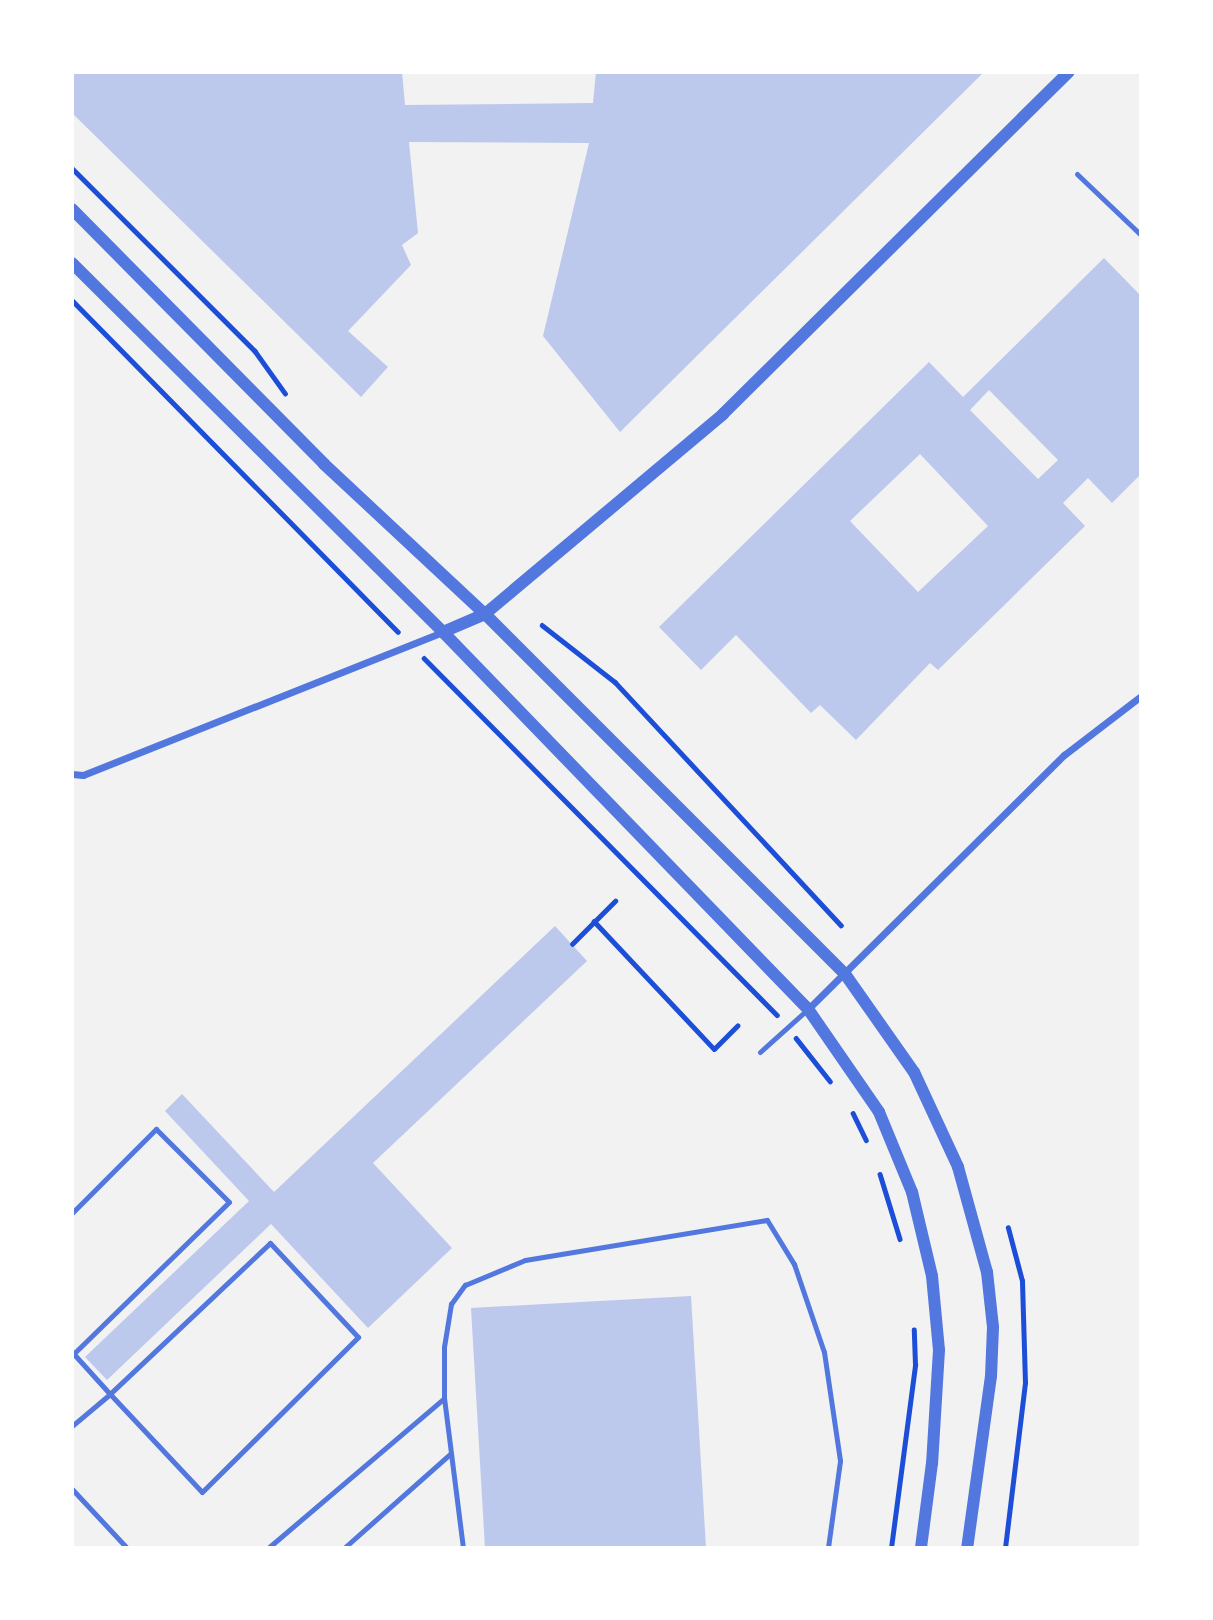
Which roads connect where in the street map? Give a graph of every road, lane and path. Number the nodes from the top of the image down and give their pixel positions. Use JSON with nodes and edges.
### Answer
{"nodes":[{"id":1,"x":1068,"y":72,"type":"edge"},
{"id":2,"x":72,"y":168,"type":"edge"},
{"id":3,"x":1077,"y":174,"type":"dead end"},
{"id":4,"x":72,"y":209,"type":"edge"},
{"id":5,"x":1141,"y":235,"type":"edge"},
{"id":6,"x":72,"y":263,"type":"edge"},
{"id":7,"x":72,"y":300,"type":"edge"},
{"id":8,"x":290,"y":403,"type":"dead end"},
{"id":9,"x":485,"y":614,"type":"junction"},
{"id":10,"x":542,"y":625,"type":"dead end"},
{"id":11,"x":443,"y":632,"type":"junction"},
{"id":12,"x":410,"y":644,"type":"junction"},
{"id":13,"x":1141,"y":696,"type":"edge"},
{"id":14,"x":72,"y":774,"type":"edge"},
{"id":15,"x":615,"y":901,"type":"dead end"},
{"id":16,"x":594,"y":921,"type":"junction"},
{"id":17,"x":841,"y":925,"type":"dead end"},
{"id":18,"x":572,"y":944,"type":"dead end"},
{"id":19,"x":845,"y":974,"type":"junction"},
{"id":20,"x":808,"y":1009,"type":"junction"},
{"id":21,"x":737,"y":1027,"type":"dead end"},
{"id":22,"x":787,"y":1027,"type":"junction"},
{"id":23,"x":760,"y":1052,"type":"dead end"},
{"id":24,"x":832,"y":1084,"type":"dead end"},
{"id":25,"x":849,"y":1106,"type":"dead end"},
{"id":26,"x":871,"y":1150,"type":"dead end"},
{"id":27,"x":876,"y":1161,"type":"dead end"},
{"id":28,"x":72,"y":1213,"type":"edge"},
{"id":29,"x":1008,"y":1228,"type":"dead end"},
{"id":30,"x":904,"y":1253,"type":"dead end"},
{"id":31,"x":914,"y":1327,"type":"dead end"},
{"id":32,"x":72,"y":1354,"type":"edge"},
{"id":33,"x":110,"y":1394,"type":"junction"},
{"id":34,"x":444,"y":1397,"type":"junction"},
{"id":35,"x":72,"y":1426,"type":"edge"},
{"id":36,"x":451,"y":1453,"type":"junction"},
{"id":37,"x":72,"y":1489,"type":"edge"},
{"id":38,"x":127,"y":1548,"type":"edge"},
{"id":39,"x":268,"y":1548,"type":"edge"},
{"id":40,"x":344,"y":1548,"type":"edge"},
{"id":41,"x":463,"y":1548,"type":"edge"},
{"id":42,"x":828,"y":1548,"type":"edge"},
{"id":43,"x":891,"y":1548,"type":"edge"},
{"id":44,"x":921,"y":1548,"type":"edge"},
{"id":45,"x":968,"y":1548,"type":"edge"},
{"id":46,"x":1004,"y":1548,"type":"edge"}],
"edges":[{"from":1,"to":9,"type":"street"},
{"from":2,"to":8,"type":"path"},
{"from":3,"to":5,"type":"lane"},
{"from":4,"to":9,"type":"street"},
{"from":6,"to":11,"type":"street"},
{"from":7,"to":12,"type":"path"},
{"from":9,"to":11,"type":"street"},
{"from":9,"to":19,"type":"street"},
{"from":10,"to":17,"type":"path"},
{"from":11,"to":12,"type":"street"},
{"from":11,"to":20,"type":"street"},
{"from":12,"to":14,"type":"street"},
{"from":12,"to":22,"type":"path"},
{"from":13,"to":19,"type":"street"},
{"from":15,"to":16,"type":"path"},
{"from":16,"to":18,"type":"path"},
{"from":16,"to":21,"type":"path"},
{"from":19,"to":20,"type":"street"},
{"from":19,"to":45,"type":"street"},
{"from":20,"to":22,"type":"lane"},
{"from":20,"to":44,"type":"street"},
{"from":22,"to":23,"type":"lane"},
{"from":22,"to":24,"type":"path"},
{"from":25,"to":26,"type":"path"},
{"from":27,"to":30,"type":"path"},
{"from":28,"to":32,"type":"lane"},
{"from":29,"to":46,"type":"path"},
{"from":31,"to":43,"type":"path"},
{"from":32,"to":33,"type":"lane"},
{"from":33,"to":33,"type":"lane"},
{"from":33,"to":35,"type":"lane"},
{"from":34,"to":36,"type":"lane"},
{"from":34,"to":39,"type":"lane"},
{"from":34,"to":42,"type":"lane"},
{"from":36,"to":40,"type":"lane"},
{"from":36,"to":41,"type":"lane"},
{"from":37,"to":38,"type":"lane"}]}
